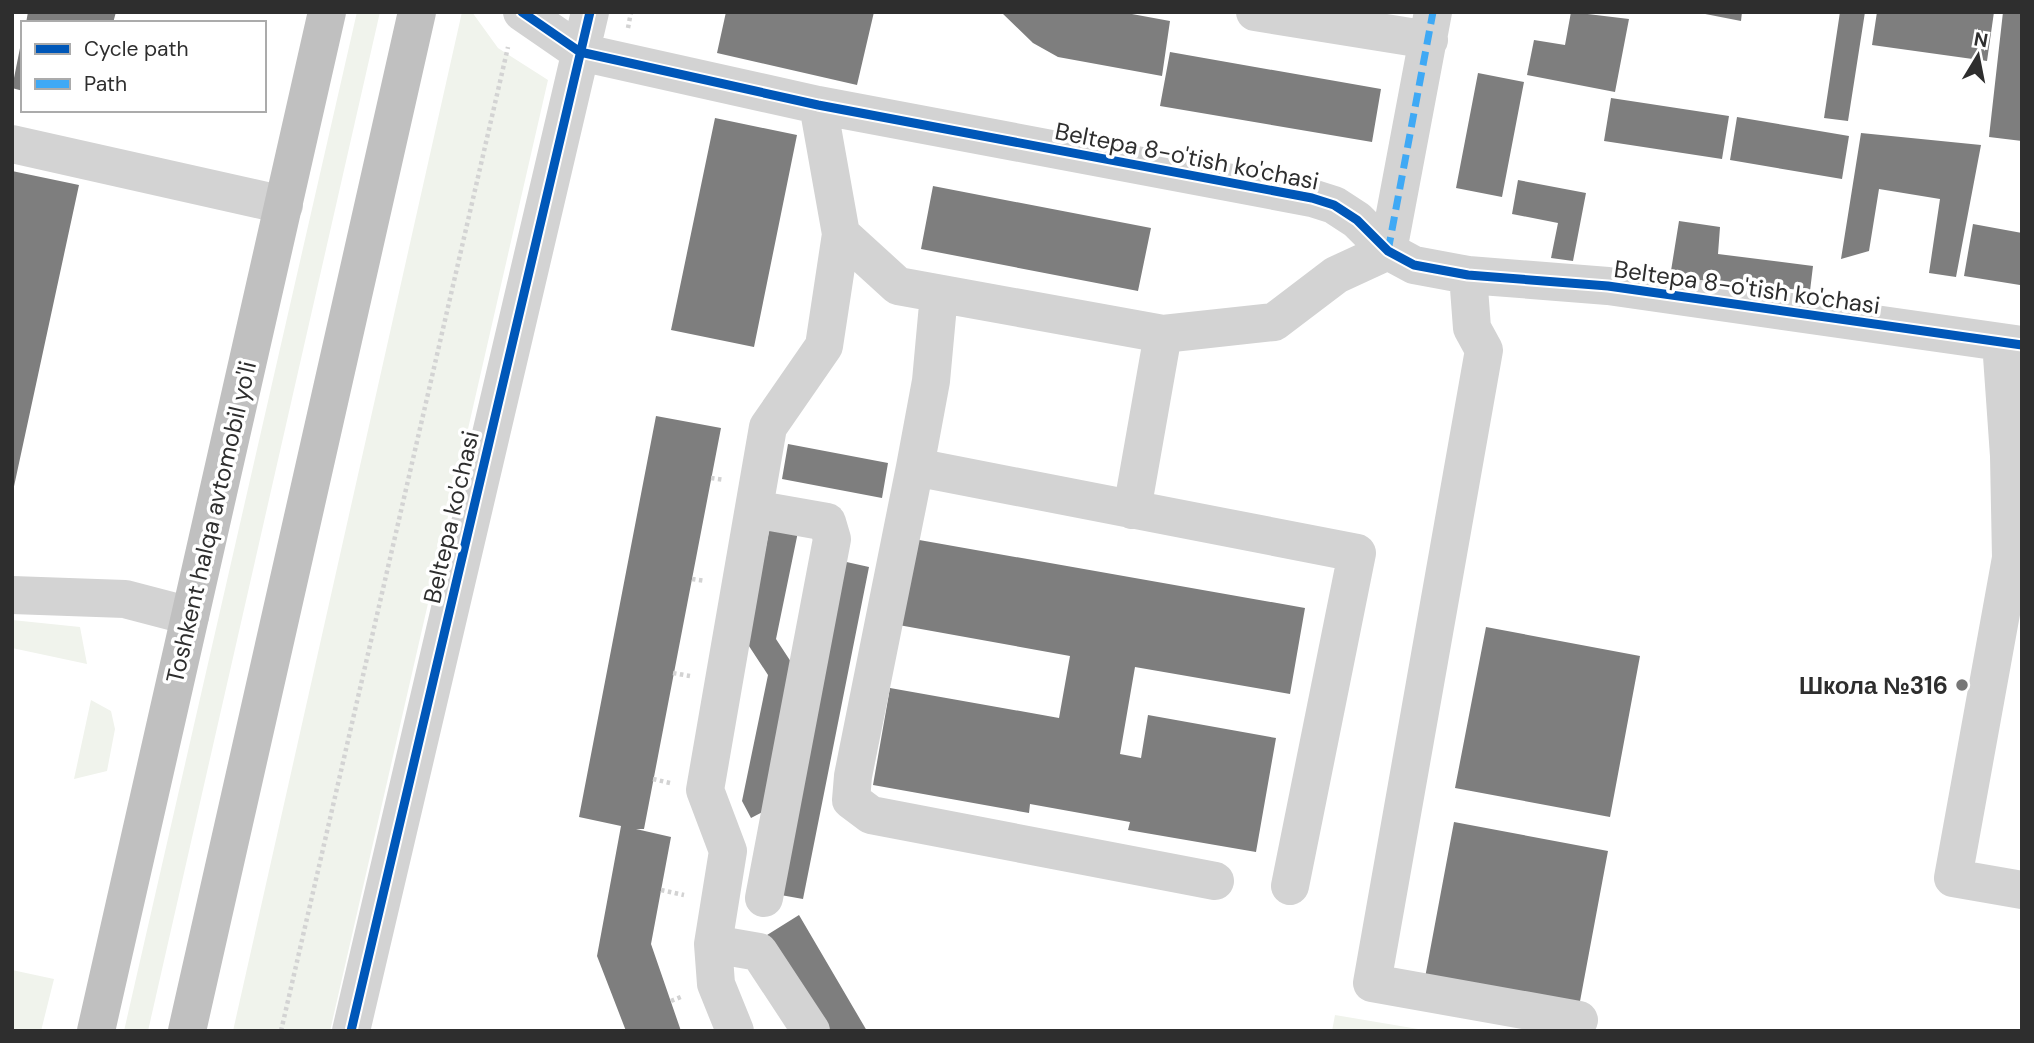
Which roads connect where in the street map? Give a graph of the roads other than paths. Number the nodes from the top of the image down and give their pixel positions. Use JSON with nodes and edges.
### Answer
{"nodes":[{"id":1,"x":327,"y":12,"type":"edge"},
{"id":2,"x":417,"y":12,"type":"edge"},
{"id":3,"x":522,"y":12,"type":"edge"},
{"id":4,"x":590,"y":12,"type":"edge"},
{"id":5,"x":1255,"y":12,"type":"edge"},
{"id":6,"x":1431,"y":26,"type":"edge"},
{"id":7,"x":580,"y":52,"type":"junction"},
{"id":8,"x":818,"y":105,"type":"junction"},
{"id":9,"x":12,"y":144,"type":"edge"},
{"id":10,"x":284,"y":205,"type":"junction"},
{"id":11,"x":841,"y":234,"type":"junction"},
{"id":12,"x":1388,"y":251,"type":"junction"},
{"id":13,"x":1468,"y":275,"type":"junction"},
{"id":14,"x":939,"y":293,"type":"junction"},
{"id":15,"x":1163,"y":334,"type":"junction"},
{"id":16,"x":2012,"y":344,"type":"edge"},
{"id":17,"x":915,"y":467,"type":"junction"},
{"id":18,"x":754,"y":509,"type":"junction"},
{"id":19,"x":1132,"y":510,"type":"junction"},
{"id":20,"x":12,"y":594,"type":"edge"},
{"id":21,"x":190,"y":615,"type":"junction"},
{"id":22,"x":727,"y":851,"type":"junction"},
{"id":23,"x":772,"y":858,"type":"junction"},
{"id":24,"x":1215,"y":881,"type":"dead end"},
{"id":25,"x":1290,"y":886,"type":"dead end"},
{"id":26,"x":2022,"y":890,"type":"edge"},
{"id":27,"x":764,"y":898,"type":"dead end"},
{"id":28,"x":713,"y":944,"type":"junction"},
{"id":29,"x":1579,"y":1020,"type":"dead end"},
{"id":30,"x":96,"y":1031,"type":"edge"},
{"id":31,"x":187,"y":1031,"type":"edge"},
{"id":32,"x":351,"y":1031,"type":"edge"},
{"id":33,"x":735,"y":1031,"type":"edge"},
{"id":34,"x":811,"y":1031,"type":"edge"}],
"edges":[{"from":1,"to":10,"type":"highway","name":"Toshkent halqa avtomobil yo'li"},
{"from":2,"to":31,"type":"highway"},
{"from":3,"to":7,"type":"street"},
{"from":4,"to":7,"type":"street","name":"Beltepa ko'chasi"},
{"from":5,"to":6,"type":"street"},
{"from":6,"to":12,"type":"street"},
{"from":7,"to":8,"type":"street","name":"Beltepa 8-o'tish ko'chasi"},
{"from":7,"to":32,"type":"street","name":"Beltepa ko'chasi"},
{"from":8,"to":11,"type":"street"},
{"from":8,"to":12,"type":"street","name":"Beltepa 8-o'tish ko'chasi"},
{"from":9,"to":10,"type":"street"},
{"from":10,"to":21,"type":"highway","name":"Toshkent halqa avtomobil yo'li"},
{"from":11,"to":14,"type":"street"},
{"from":11,"to":18,"type":"street"},
{"from":12,"to":13,"type":"street","name":"Beltepa 8-o'tish ko'chasi"},
{"from":12,"to":15,"type":"street"},
{"from":13,"to":16,"type":"street","name":"Beltepa 8-o'tish ko'chasi"},
{"from":13,"to":29,"type":"street"},
{"from":14,"to":15,"type":"street"},
{"from":14,"to":17,"type":"street"},
{"from":15,"to":19,"type":"street"},
{"from":16,"to":26,"type":"street"},
{"from":17,"to":19,"type":"street"},
{"from":17,"to":24,"type":"street"},
{"from":18,"to":22,"type":"street"},
{"from":18,"to":23,"type":"street"},
{"from":19,"to":25,"type":"street"},
{"from":20,"to":21,"type":"street"},
{"from":21,"to":30,"type":"highway","name":"Toshkent halqa avtomobil yo'li"},
{"from":22,"to":23,"type":"street"},
{"from":22,"to":28,"type":"street"},
{"from":23,"to":27,"type":"street"},
{"from":28,"to":33,"type":"street"},
{"from":28,"to":34,"type":"street"}]}
